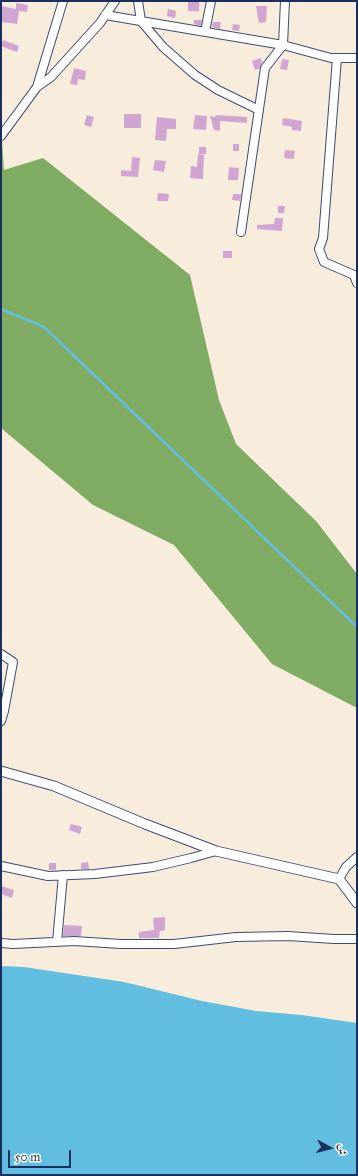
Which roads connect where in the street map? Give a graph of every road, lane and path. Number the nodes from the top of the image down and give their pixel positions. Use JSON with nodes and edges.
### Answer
{"nodes":[{"id":1,"x":63,"y":1,"type":"edge"},
{"id":2,"x":115,"y":1,"type":"edge"},
{"id":3,"x":138,"y":1,"type":"edge"},
{"id":4,"x":211,"y":1,"type":"edge"},
{"id":5,"x":285,"y":1,"type":"edge"},
{"id":6,"x":105,"y":15,"type":"junction"},
{"id":7,"x":141,"y":21,"type":"junction"},
{"id":8,"x":205,"y":32,"type":"junction"},
{"id":9,"x":283,"y":45,"type":"junction"},
{"id":10,"x":337,"y":58,"type":"junction"},
{"id":11,"x":357,"y":58,"type":"edge"},
{"id":12,"x":37,"y":87,"type":"junction"},
{"id":13,"x":259,"y":110,"type":"junction"},
{"id":14,"x":1,"y":136,"type":"edge"},
{"id":15,"x":241,"y":232,"type":"dead end"},
{"id":16,"x":357,"y":283,"type":"edge"},
{"id":17,"x":1,"y":654,"type":"edge"},
{"id":18,"x":1,"y":721,"type":"edge"},
{"id":19,"x":1,"y":771,"type":"edge"},
{"id":20,"x":216,"y":850,"type":"junction"},
{"id":21,"x":357,"y":857,"type":"edge"},
{"id":22,"x":1,"y":866,"type":"edge"},
{"id":23,"x":63,"y":875,"type":"junction"},
{"id":24,"x":339,"y":879,"type":"junction"},
{"id":25,"x":357,"y":903,"type":"edge"},
{"id":26,"x":357,"y":939,"type":"edge"},
{"id":27,"x":57,"y":942,"type":"junction"},
{"id":28,"x":1,"y":943,"type":"edge"}],
"edges":[{"from":1,"to":12,"type":"street"},
{"from":2,"to":6,"type":"street"},
{"from":3,"to":7,"type":"street"},
{"from":4,"to":8,"type":"street"},
{"from":5,"to":9,"type":"street"},
{"from":6,"to":7,"type":"street"},
{"from":6,"to":12,"type":"street"},
{"from":7,"to":8,"type":"street"},
{"from":7,"to":13,"type":"street"},
{"from":8,"to":9,"type":"street"},
{"from":9,"to":10,"type":"street"},
{"from":9,"to":13,"type":"street"},
{"from":10,"to":11,"type":"street"},
{"from":10,"to":16,"type":"street"},
{"from":12,"to":14,"type":"street"},
{"from":13,"to":15,"type":"street"},
{"from":17,"to":18,"type":"street"},
{"from":19,"to":20,"type":"street"},
{"from":20,"to":23,"type":"street"},
{"from":20,"to":24,"type":"street"},
{"from":21,"to":24,"type":"street"},
{"from":22,"to":23,"type":"street"},
{"from":23,"to":27,"type":"street"},
{"from":24,"to":25,"type":"street"},
{"from":26,"to":27,"type":"street"},
{"from":27,"to":28,"type":"street"}]}
